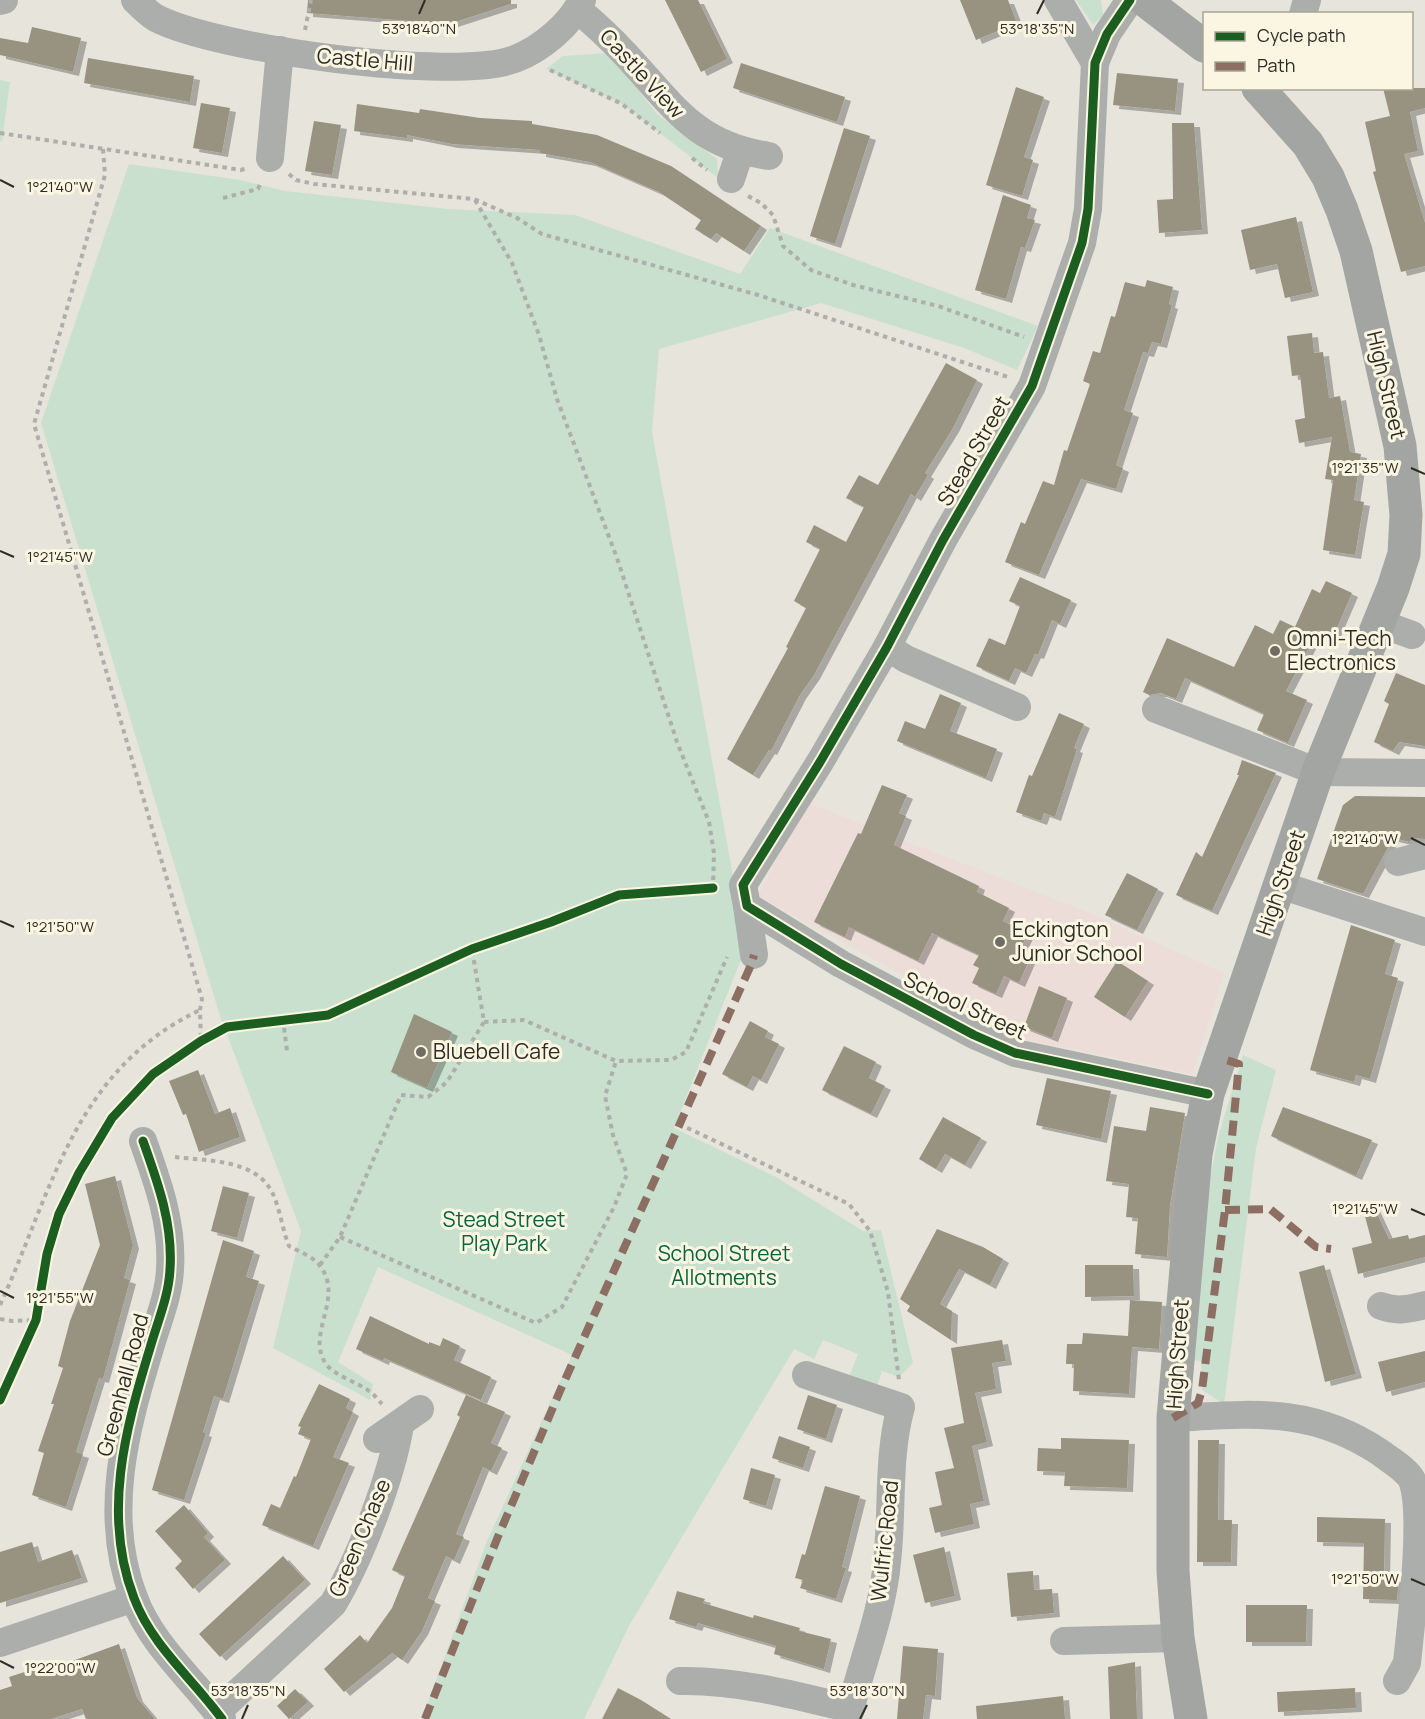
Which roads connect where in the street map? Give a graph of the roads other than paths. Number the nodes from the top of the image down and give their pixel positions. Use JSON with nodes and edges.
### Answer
{"nodes":[{"id":1,"x":135,"y":0,"type":"edge"},
{"id":2,"x":1058,"y":0,"type":"edge"},
{"id":3,"x":1130,"y":0,"type":"edge"},
{"id":4,"x":1144,"y":0,"type":"edge"},
{"id":5,"x":580,"y":5,"type":"edge"},
{"id":6,"x":1203,"y":45,"type":"edge"},
{"id":7,"x":280,"y":50,"type":"junction"},
{"id":8,"x":1095,"y":63,"type":"junction"},
{"id":9,"x":1260,"y":90,"type":"edge"},
{"id":10,"x":740,"y":152,"type":"junction"},
{"id":11,"x":769,"y":156,"type":"dead end"},
{"id":12,"x":270,"y":159,"type":"road end"},
{"id":13,"x":729,"y":182,"type":"road end"},
{"id":14,"x":1416,"y":515,"type":"edge"},
{"id":15,"x":1379,"y":623,"type":"junction"},
{"id":16,"x":1412,"y":635,"type":"dead end"},
{"id":17,"x":886,"y":648,"type":"junction"},
{"id":18,"x":1017,"y":707,"type":"dead end"},
{"id":19,"x":1156,"y":709,"type":"dead end"},
{"id":20,"x":1318,"y":772,"type":"junction"},
{"id":21,"x":1425,"y":773,"type":"edge"},
{"id":22,"x":1425,"y":855,"type":"edge"},
{"id":23,"x":1398,"y":862,"type":"dead end"},
{"id":24,"x":1280,"y":885,"type":"junction"},
{"id":25,"x":745,"y":896,"type":"junction"},
{"id":26,"x":1425,"y":932,"type":"edge"},
{"id":27,"x":742,"y":951,"type":"road end"},
{"id":28,"x":1208,"y":1094,"type":"junction"},
{"id":29,"x":147,"y":1153,"type":"road end"},
{"id":30,"x":1425,"y":1305,"type":"edge"},
{"id":31,"x":1381,"y":1306,"type":"dead end"},
{"id":32,"x":806,"y":1375,"type":"dead end"},
{"id":33,"x":1173,"y":1418,"type":"junction"},
{"id":34,"x":399,"y":1424,"type":"road end"},
{"id":35,"x":1418,"y":1479,"type":"edge"},
{"id":36,"x":134,"y":1598,"type":"junction"},
{"id":37,"x":1178,"y":1638,"type":"junction"},
{"id":38,"x":1064,"y":1641,"type":"dead end"},
{"id":39,"x":0,"y":1643,"type":"edge"},
{"id":40,"x":695,"y":1672,"type":"dead end"},
{"id":41,"x":1397,"y":1681,"type":"dead end"},
{"id":42,"x":849,"y":1714,"type":"edge"},
{"id":43,"x":219,"y":1716,"type":"edge"},
{"id":44,"x":1191,"y":1719,"type":"edge"}],
"edges":[{"from":1,"to":7,"type":"street","name":"Castle Hill"},
{"from":2,"to":8,"type":"street"},
{"from":3,"to":8,"type":"street","name":"Stead Street"},
{"from":4,"to":6,"type":"main road"},
{"from":5,"to":7,"type":"street","name":"Castle Hill"},
{"from":5,"to":10,"type":"street","name":"Castle View"},
{"from":7,"to":12,"type":"street"},
{"from":8,"to":17,"type":"street","name":"Stead Street"},
{"from":9,"to":14,"type":"main road","name":"High Street"},
{"from":10,"to":11,"type":"street","name":"Castle View"},
{"from":10,"to":13,"type":"street"},
{"from":14,"to":15,"type":"main road","name":"High Street"},
{"from":15,"to":16,"type":"street"},
{"from":15,"to":20,"type":"main road","name":"High Street"},
{"from":17,"to":18,"type":"street"},
{"from":17,"to":25,"type":"street","name":"Stead Street"},
{"from":19,"to":20,"type":"street"},
{"from":20,"to":21,"type":"street"},
{"from":20,"to":24,"type":"main road","name":"High Street"},
{"from":22,"to":23,"type":"street"},
{"from":24,"to":26,"type":"street"},
{"from":24,"to":28,"type":"main road","name":"High Street"},
{"from":25,"to":27,"type":"street"},
{"from":25,"to":28,"type":"street","name":"School Street"},
{"from":28,"to":33,"type":"main road","name":"High Street"},
{"from":29,"to":36,"type":"street","name":"Greenhall Road"},
{"from":30,"to":31,"type":"street"},
{"from":32,"to":42,"type":"street","name":"Wulfric Road"},
{"from":33,"to":35,"type":"street"},
{"from":33,"to":37,"type":"main road","name":"High Street"},
{"from":34,"to":43,"type":"street","name":"Green Chase"},
{"from":35,"to":41,"type":"street"},
{"from":36,"to":39,"type":"street"},
{"from":36,"to":43,"type":"street","name":"Greenhall Road"},
{"from":37,"to":38,"type":"street"},
{"from":37,"to":44,"type":"main road","name":"High Street"},
{"from":40,"to":42,"type":"street","name":"Wulfric Road"}]}
